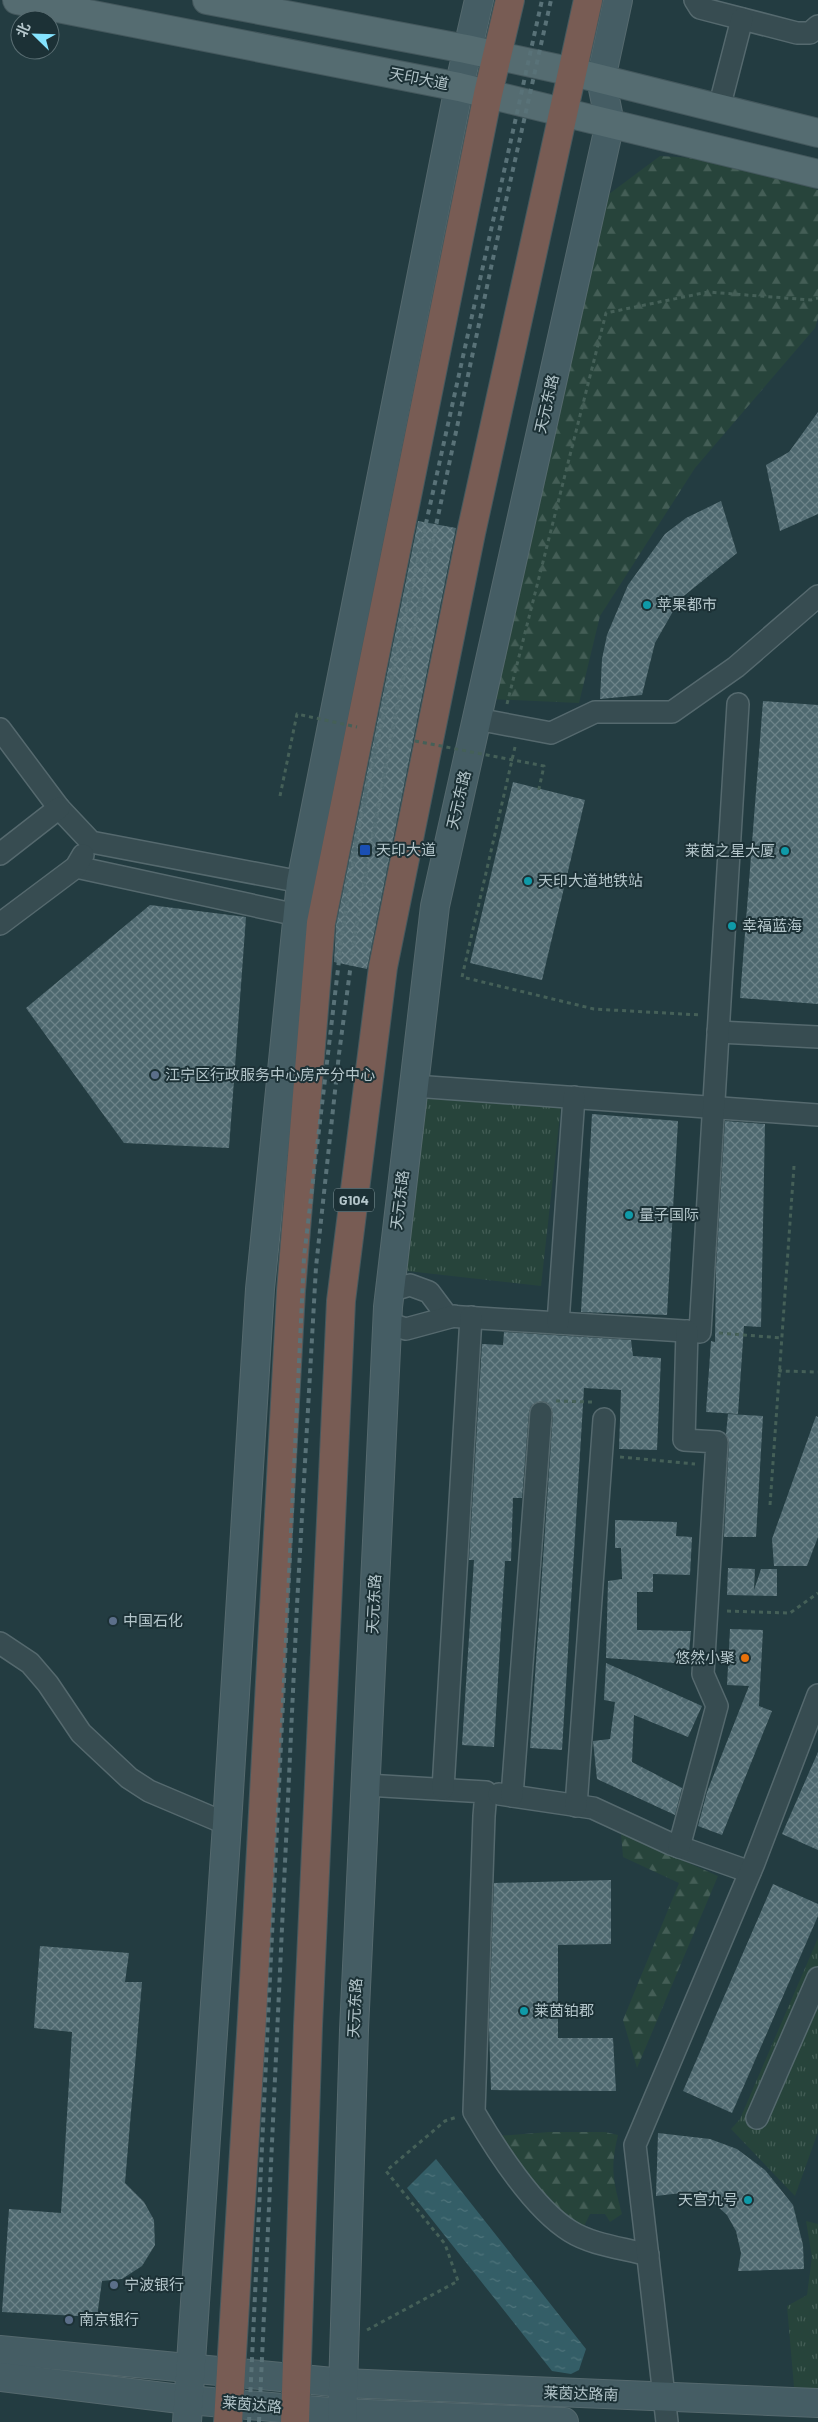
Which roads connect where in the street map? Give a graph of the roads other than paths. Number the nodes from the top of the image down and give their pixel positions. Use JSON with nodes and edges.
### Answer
{"nodes":[{"id":1,"x":17,"y":0,"type":"edge"},
{"id":2,"x":207,"y":0,"type":"edge"},
{"id":3,"x":479,"y":0,"type":"edge"},
{"id":4,"x":510,"y":0,"type":"edge"},
{"id":5,"x":588,"y":0,"type":"edge"},
{"id":6,"x":618,"y":0,"type":"edge"},
{"id":7,"x":694,"y":0,"type":"edge"},
{"id":8,"x":742,"y":19,"type":"junction"},
{"id":9,"x":818,"y":26,"type":"edge"},
{"id":10,"x":466,"y":49,"type":"junction"},
{"id":11,"x":496,"y":56,"type":"junction"},
{"id":12,"x":573,"y":72,"type":"junction"},
{"id":13,"x":601,"y":79,"type":"junction"},
{"id":14,"x":459,"y":86,"type":"junction"},
{"id":15,"x":488,"y":94,"type":"junction"},
{"id":16,"x":720,"y":108,"type":"junction"},
{"id":17,"x":564,"y":112,"type":"junction"},
{"id":18,"x":610,"y":123,"type":"junction"},
{"id":19,"x":818,"y":133,"type":"edge"},
{"id":20,"x":818,"y":174,"type":"edge"},
{"id":21,"x":818,"y":596,"type":"edge"},
{"id":22,"x":738,"y":704,"type":"dead end"},
{"id":23,"x":499,"y":723,"type":"junction"},
{"id":24,"x":0,"y":729,"type":"edge"},
{"id":25,"x":59,"y":808,"type":"junction"},
{"id":26,"x":91,"y":842,"type":"junction"},
{"id":27,"x":0,"y":854,"type":"edge"},
{"id":28,"x":76,"y":867,"type":"junction"},
{"id":29,"x":301,"y":882,"type":"junction"},
{"id":30,"x":298,"y":915,"type":"junction"},
{"id":31,"x":0,"y":924,"type":"edge"},
{"id":32,"x":719,"y":1024,"type":"junction"},
{"id":33,"x":818,"y":1037,"type":"edge"},
{"id":34,"x":414,"y":1086,"type":"junction"},
{"id":35,"x":574,"y":1097,"type":"junction"},
{"id":36,"x":714,"y":1108,"type":"junction"},
{"id":37,"x":818,"y":1115,"type":"edge"},
{"id":38,"x":390,"y":1291,"type":"junction"},
{"id":39,"x":463,"y":1317,"type":"junction"},
{"id":40,"x":387,"y":1323,"type":"junction"},
{"id":41,"x":558,"y":1323,"type":"junction"},
{"id":42,"x":693,"y":1331,"type":"junction"},
{"id":43,"x":541,"y":1413,"type":"road end"},
{"id":44,"x":604,"y":1419,"type":"road end"},
{"id":45,"x":0,"y":1643,"type":"edge"},
{"id":46,"x":818,"y":1695,"type":"edge"},
{"id":47,"x":366,"y":1785,"type":"junction"},
{"id":48,"x":443,"y":1790,"type":"junction"},
{"id":49,"x":486,"y":1792,"type":"junction"},
{"id":50,"x":512,"y":1796,"type":"junction"},
{"id":51,"x":576,"y":1806,"type":"junction"},
{"id":52,"x":227,"y":1824,"type":"junction"},
{"id":53,"x":679,"y":1846,"type":"junction"},
{"id":54,"x":750,"y":1872,"type":"junction"},
{"id":55,"x":818,"y":1978,"type":"edge"},
{"id":56,"x":757,"y":2118,"type":"dead end"},
{"id":57,"x":648,"y":2255,"type":"junction"},
{"id":58,"x":0,"y":2350,"type":"edge"},
{"id":59,"x":190,"y":2368,"type":"junction"},
{"id":60,"x":230,"y":2372,"type":"junction"},
{"id":61,"x":0,"y":2377,"type":"edge"},
{"id":62,"x":297,"y":2379,"type":"junction"},
{"id":63,"x":343,"y":2384,"type":"junction"},
{"id":64,"x":818,"y":2404,"type":"edge"},
{"id":65,"x":665,"y":2410,"type":"edge"},
{"id":66,"x":187,"y":2411,"type":"edge"},
{"id":67,"x":228,"y":2412,"type":"edge"},
{"id":68,"x":296,"y":2416,"type":"edge"},
{"id":69,"x":342,"y":2418,"type":"edge"},
{"id":70,"x":564,"y":2422,"type":"edge"}],
"edges":[{"from":1,"to":14,"type":"main road","name":"天印大道"},
{"from":2,"to":10,"type":"main road"},
{"from":3,"to":10,"type":"street"},
{"from":4,"to":11,"type":"highway"},
{"from":5,"to":12,"type":"highway","number":"G104"},
{"from":6,"to":13,"type":"street","name":"天元东路"},
{"from":7,"to":8,"type":"street"},
{"from":8,"to":9,"type":"street"},
{"from":8,"to":16,"type":"street"},
{"from":10,"to":11,"type":"main road"},
{"from":10,"to":14,"type":"street"},
{"from":11,"to":12,"type":"main road"},
{"from":11,"to":15,"type":"highway"},
{"from":12,"to":13,"type":"main road"},
{"from":12,"to":17,"type":"highway","number":"G104"},
{"from":13,"to":16,"type":"main road"},
{"from":13,"to":18,"type":"street","name":"天元东路"},
{"from":14,"to":15,"type":"main road","name":"天印大道"},
{"from":14,"to":29,"type":"street"},
{"from":15,"to":17,"type":"main road","name":"天印大道"},
{"from":15,"to":60,"type":"highway"},
{"from":16,"to":19,"type":"main road"},
{"from":17,"to":18,"type":"main road","name":"天印大道"},
{"from":17,"to":62,"type":"highway","number":"G104"},
{"from":18,"to":20,"type":"main road","name":"天印大道"},
{"from":18,"to":23,"type":"street","name":"天元东路"},
{"from":21,"to":23,"type":"street"},
{"from":22,"to":32,"type":"street"},
{"from":23,"to":34,"type":"street","name":"天元东路"},
{"from":24,"to":25,"type":"street"},
{"from":25,"to":26,"type":"street"},
{"from":25,"to":27,"type":"street"},
{"from":26,"to":28,"type":"street"},
{"from":26,"to":29,"type":"street"},
{"from":28,"to":30,"type":"street"},
{"from":28,"to":31,"type":"street"},
{"from":29,"to":30,"type":"street"},
{"from":30,"to":52,"type":"street"},
{"from":32,"to":33,"type":"street"},
{"from":32,"to":36,"type":"street"},
{"from":34,"to":35,"type":"street"},
{"from":34,"to":38,"type":"street","name":"天元东路"},
{"from":35,"to":36,"type":"street"},
{"from":35,"to":41,"type":"street"},
{"from":36,"to":37,"type":"street"},
{"from":36,"to":42,"type":"street"},
{"from":38,"to":39,"type":"street"},
{"from":38,"to":40,"type":"street","name":"天元东路"},
{"from":39,"to":40,"type":"street"},
{"from":39,"to":41,"type":"street"},
{"from":39,"to":48,"type":"street"},
{"from":40,"to":47,"type":"street","name":"天元东路"},
{"from":41,"to":42,"type":"street"},
{"from":42,"to":53,"type":"street"},
{"from":43,"to":50,"type":"street"},
{"from":44,"to":51,"type":"street"},
{"from":45,"to":52,"type":"street"},
{"from":46,"to":54,"type":"street"},
{"from":47,"to":48,"type":"street"},
{"from":47,"to":63,"type":"street","name":"天元东路"},
{"from":48,"to":49,"type":"street"},
{"from":49,"to":50,"type":"street"},
{"from":49,"to":57,"type":"street"},
{"from":50,"to":51,"type":"street"},
{"from":51,"to":53,"type":"street"},
{"from":52,"to":59,"type":"street"},
{"from":53,"to":54,"type":"street"},
{"from":54,"to":57,"type":"street"},
{"from":55,"to":56,"type":"street"},
{"from":57,"to":65,"type":"street"},
{"from":58,"to":59,"type":"street","name":"莱茵达路南"},
{"from":59,"to":60,"type":"street","name":"莱茵达路南"},
{"from":59,"to":66,"type":"street"},
{"from":60,"to":62,"type":"street","name":"莱茵达路南"},
{"from":60,"to":67,"type":"highway"},
{"from":61,"to":66,"type":"street","name":"莱茵达路"},
{"from":62,"to":63,"type":"street","name":"莱茵达路南"},
{"from":62,"to":68,"type":"highway","number":"G104"},
{"from":63,"to":65,"type":"street","name":"莱茵达路南"},
{"from":63,"to":69,"type":"street","name":"天元东路"},
{"from":64,"to":65,"type":"street","name":"莱茵达路南"},
{"from":66,"to":67,"type":"street","name":"莱茵达路"},
{"from":67,"to":68,"type":"street","name":"莱茵达路"},
{"from":68,"to":69,"type":"street","name":"莱茵达路"},
{"from":69,"to":70,"type":"street","name":"莱茵达路"}]}
